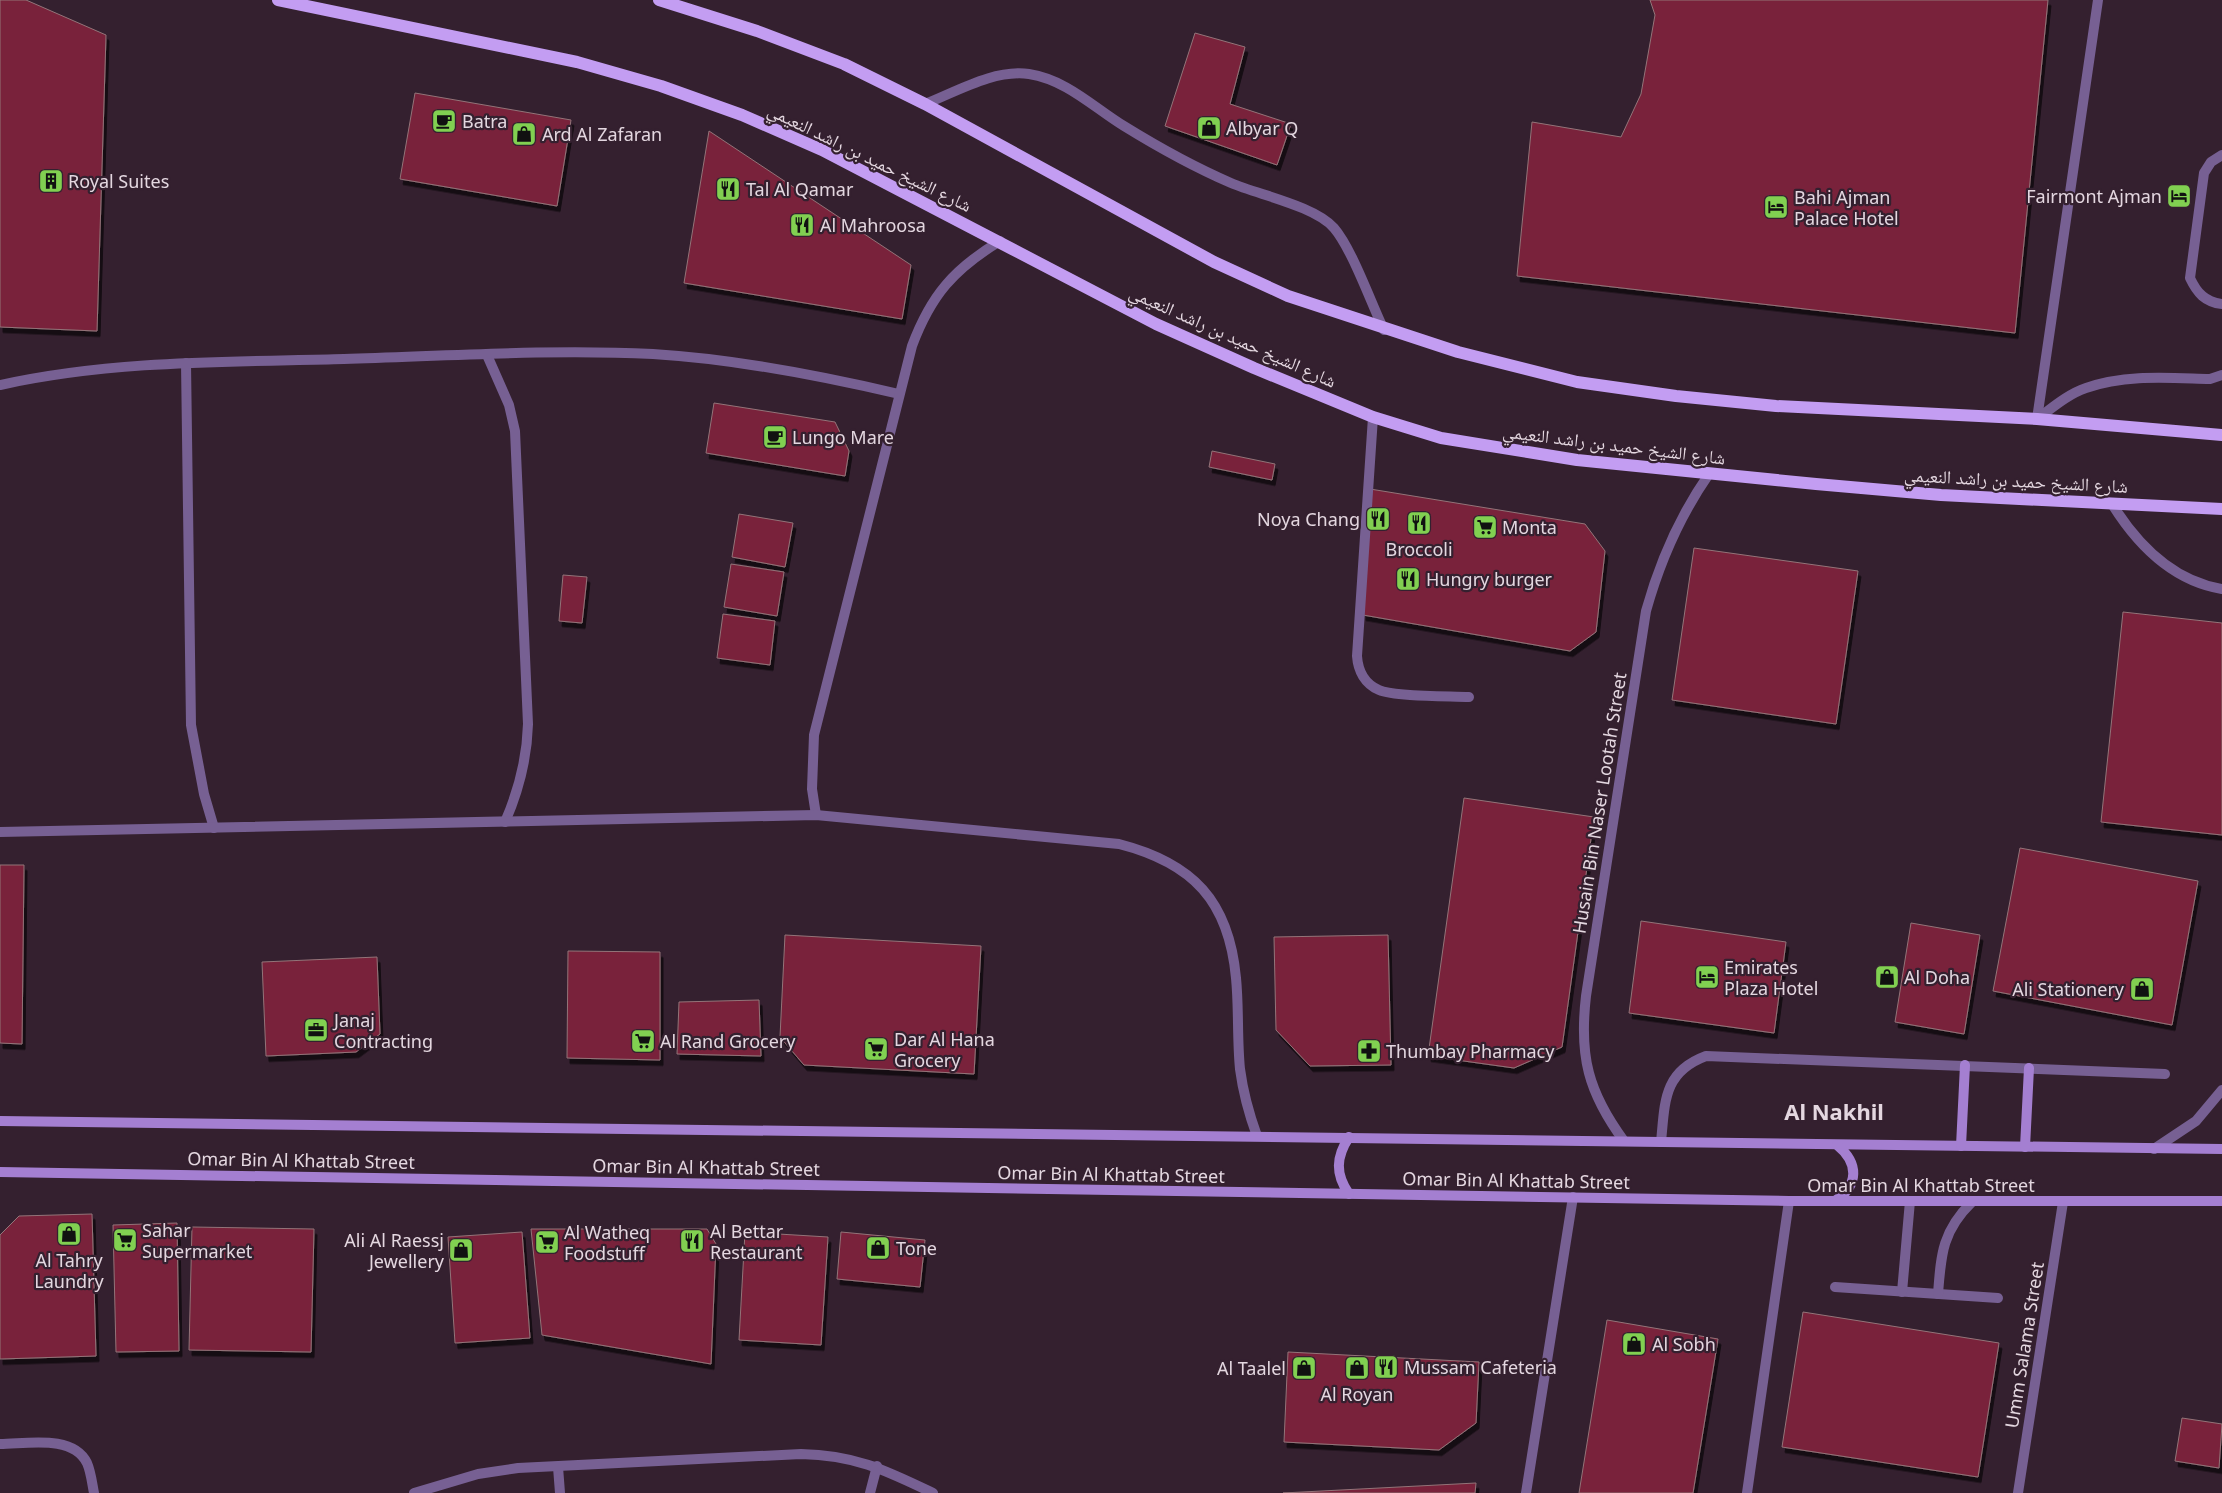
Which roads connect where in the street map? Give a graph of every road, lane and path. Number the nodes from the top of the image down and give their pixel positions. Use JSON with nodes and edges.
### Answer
{"nodes":[{"id":1,"x":278,"y":0,"type":"edge"},
{"id":2,"x":659,"y":0,"type":"edge"},
{"id":3,"x":2098,"y":0,"type":"edge"},
{"id":4,"x":925,"y":104,"type":"junction"},
{"id":5,"x":2222,"y":155,"type":"edge"},
{"id":6,"x":1000,"y":241,"type":"junction"},
{"id":7,"x":2222,"y":304,"type":"edge"},
{"id":8,"x":1384,"y":330,"type":"junction"},
{"id":9,"x":487,"y":355,"type":"junction"},
{"id":10,"x":186,"y":363,"type":"junction"},
{"id":11,"x":2222,"y":375,"type":"edge"},
{"id":12,"x":0,"y":385,"type":"edge"},
{"id":13,"x":899,"y":394,"type":"junction"},
{"id":14,"x":1373,"y":417,"type":"junction"},
{"id":15,"x":2037,"y":419,"type":"junction"},
{"id":16,"x":2222,"y":435,"type":"edge"},
{"id":17,"x":1709,"y":474,"type":"junction"},
{"id":18,"x":2112,"y":504,"type":"junction"},
{"id":19,"x":2222,"y":509,"type":"edge"},
{"id":20,"x":2222,"y":589,"type":"edge"},
{"id":21,"x":1469,"y":697,"type":"dead end"},
{"id":22,"x":816,"y":815,"type":"junction"},
{"id":23,"x":505,"y":822,"type":"junction"},
{"id":24,"x":214,"y":828,"type":"junction"},
{"id":25,"x":0,"y":832,"type":"edge"},
{"id":26,"x":1966,"y":1065,"type":"junction"},
{"id":27,"x":2030,"y":1068,"type":"junction"},
{"id":28,"x":2165,"y":1074,"type":"dead end"},
{"id":29,"x":2222,"y":1090,"type":"edge"},
{"id":30,"x":0,"y":1121,"type":"edge"},
{"id":31,"x":1257,"y":1136,"type":"junction"},
{"id":32,"x":1349,"y":1137,"type":"junction"},
{"id":33,"x":1624,"y":1141,"type":"junction"},
{"id":34,"x":1661,"y":1142,"type":"junction"},
{"id":35,"x":1837,"y":1145,"type":"junction"},
{"id":36,"x":1961,"y":1146,"type":"junction"},
{"id":37,"x":2025,"y":1147,"type":"junction"},
{"id":38,"x":2154,"y":1149,"type":"junction"},
{"id":39,"x":2222,"y":1149,"type":"edge"},
{"id":40,"x":0,"y":1172,"type":"edge"},
{"id":41,"x":1349,"y":1194,"type":"junction"},
{"id":42,"x":1574,"y":1198,"type":"junction"},
{"id":43,"x":1789,"y":1201,"type":"junction"},
{"id":44,"x":1835,"y":1201,"type":"junction"},
{"id":45,"x":1910,"y":1201,"type":"junction"},
{"id":46,"x":1972,"y":1202,"type":"junction"},
{"id":47,"x":2062,"y":1202,"type":"junction"},
{"id":48,"x":2222,"y":1202,"type":"edge"},
{"id":49,"x":1835,"y":1287,"type":"dead end"},
{"id":50,"x":1902,"y":1292,"type":"junction"},
{"id":51,"x":1938,"y":1294,"type":"junction"},
{"id":52,"x":1998,"y":1298,"type":"dead end"},
{"id":53,"x":0,"y":1444,"type":"edge"},
{"id":54,"x":877,"y":1466,"type":"junction"},
{"id":55,"x":558,"y":1467,"type":"junction"},
{"id":56,"x":94,"y":1493,"type":"edge"},
{"id":57,"x":414,"y":1493,"type":"edge"},
{"id":58,"x":560,"y":1493,"type":"edge"},
{"id":59,"x":870,"y":1493,"type":"edge"},
{"id":60,"x":933,"y":1493,"type":"edge"},
{"id":61,"x":1526,"y":1493,"type":"edge"},
{"id":62,"x":1747,"y":1493,"type":"edge"},
{"id":63,"x":2018,"y":1493,"type":"edge"}],
"edges":[{"from":1,"to":6,"type":"main road","name":"شارع الشيخ حميد بن راشد النعيمي"},
{"from":2,"to":4,"type":"main road"},
{"from":3,"to":15,"type":"street"},
{"from":4,"to":8,"type":"main road"},
{"from":4,"to":8,"type":"street"},
{"from":5,"to":7,"type":"street"},
{"from":6,"to":13,"type":"street"},
{"from":6,"to":14,"type":"main road","name":"شارع الشيخ حميد بن راشد النعيمي"},
{"from":8,"to":15,"type":"main road"},
{"from":9,"to":10,"type":"street"},
{"from":9,"to":13,"type":"street"},
{"from":9,"to":23,"type":"street"},
{"from":10,"to":12,"type":"street"},
{"from":10,"to":24,"type":"street"},
{"from":11,"to":15,"type":"street"},
{"from":13,"to":22,"type":"street"},
{"from":14,"to":17,"type":"main road","name":"شارع الشيخ حميد بن راشد النعيمي"},
{"from":14,"to":21,"type":"street"},
{"from":15,"to":16,"type":"main road"},
{"from":17,"to":18,"type":"main road","name":"شارع الشيخ حميد بن راشد النعيمي"},
{"from":17,"to":33,"type":"street","name":"Husain Bin Naser Lootah Street"},
{"from":18,"to":19,"type":"main road","name":"شارع الشيخ حميد بن راشد النعيمي"},
{"from":18,"to":20,"type":"street"},
{"from":22,"to":23,"type":"street"},
{"from":22,"to":31,"type":"street"},
{"from":23,"to":24,"type":"street"},
{"from":24,"to":25,"type":"street"},
{"from":26,"to":27,"type":"street"},
{"from":26,"to":34,"type":"street"},
{"from":26,"to":36,"type":"street"},
{"from":27,"to":28,"type":"street"},
{"from":27,"to":37,"type":"street"},
{"from":29,"to":38,"type":"street"},
{"from":30,"to":31,"type":"street","name":"Omar Bin Al Khattab Street"},
{"from":31,"to":32,"type":"street","name":"Omar Bin Al Khattab Street"},
{"from":32,"to":33,"type":"street","name":"Omar Bin Al Khattab Street"},
{"from":32,"to":41,"type":"street"},
{"from":33,"to":34,"type":"street","name":"Omar Bin Al Khattab Street"},
{"from":34,"to":35,"type":"street","name":"Omar Bin Al Khattab Street"},
{"from":35,"to":36,"type":"street","name":"Omar Bin Al Khattab Street"},
{"from":35,"to":44,"type":"street"},
{"from":36,"to":37,"type":"street","name":"Omar Bin Al Khattab Street"},
{"from":37,"to":38,"type":"street","name":"Omar Bin Al Khattab Street"},
{"from":38,"to":39,"type":"street","name":"Omar Bin Al Khattab Street"},
{"from":40,"to":41,"type":"street","name":"Omar Bin Al Khattab Street"},
{"from":41,"to":42,"type":"street","name":"Omar Bin Al Khattab Street"},
{"from":42,"to":43,"type":"street","name":"Omar Bin Al Khattab Street"},
{"from":42,"to":61,"type":"street"},
{"from":43,"to":44,"type":"street","name":"Omar Bin Al Khattab Street"},
{"from":43,"to":62,"type":"street"},
{"from":44,"to":45,"type":"street","name":"Omar Bin Al Khattab Street"},
{"from":45,"to":46,"type":"street","name":"Omar Bin Al Khattab Street"},
{"from":45,"to":50,"type":"street"},
{"from":46,"to":47,"type":"street","name":"Omar Bin Al Khattab Street"},
{"from":46,"to":51,"type":"street"},
{"from":47,"to":48,"type":"street","name":"Omar Bin Al Khattab Street"},
{"from":47,"to":63,"type":"street","name":"Umm Salama Street"},
{"from":49,"to":50,"type":"street"},
{"from":50,"to":51,"type":"street"},
{"from":51,"to":52,"type":"street"},
{"from":53,"to":56,"type":"street"},
{"from":54,"to":55,"type":"street"},
{"from":54,"to":59,"type":"street"},
{"from":54,"to":60,"type":"street"},
{"from":55,"to":57,"type":"street"},
{"from":55,"to":58,"type":"street"}]}
